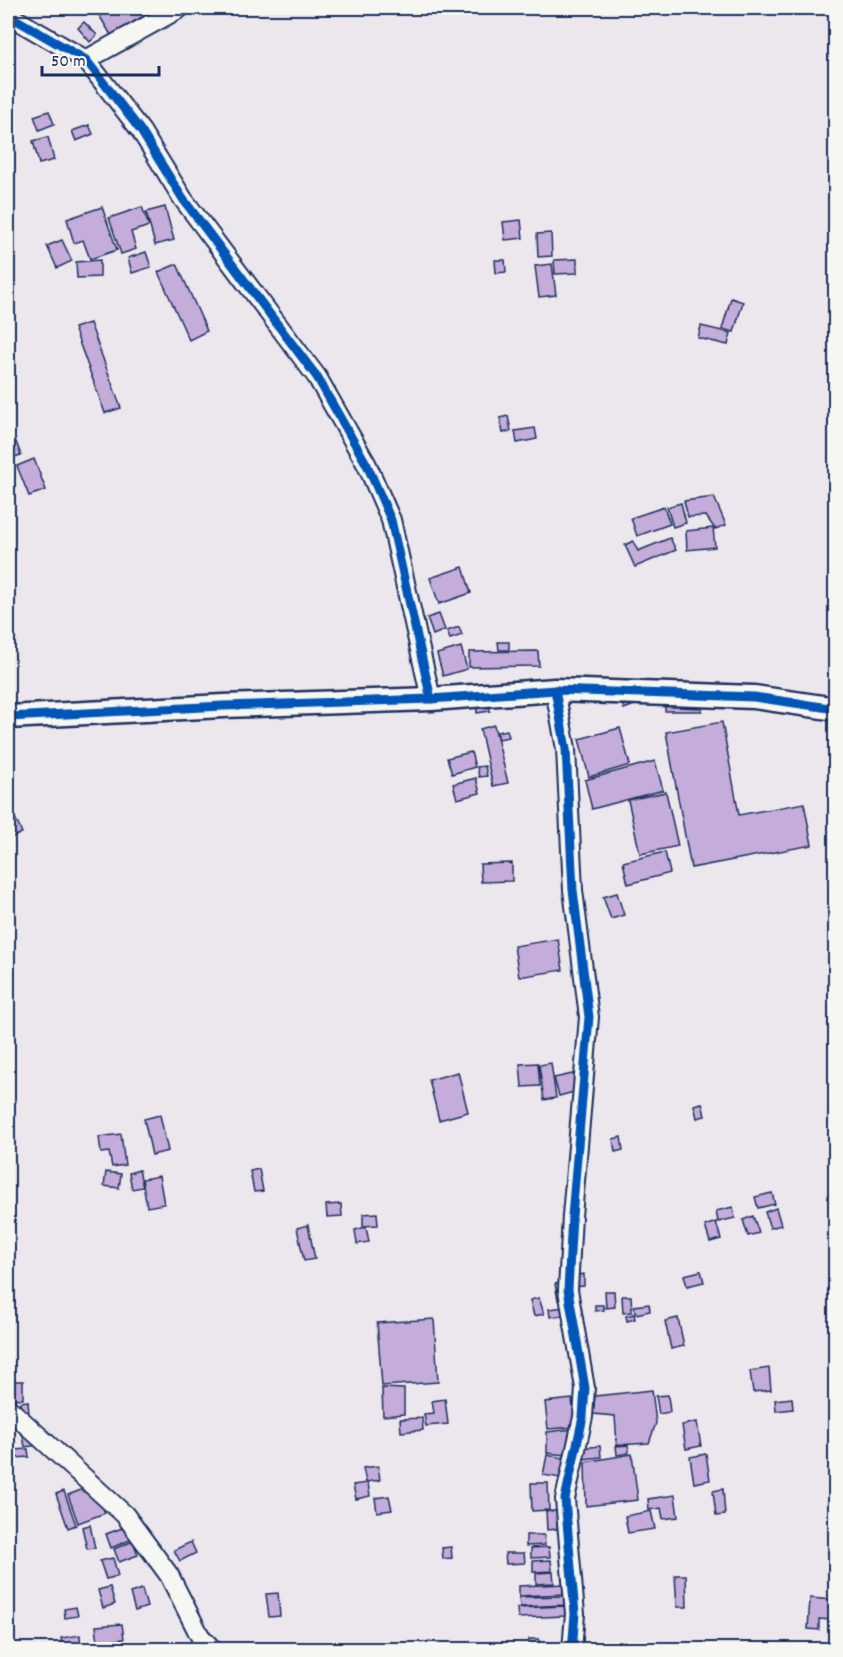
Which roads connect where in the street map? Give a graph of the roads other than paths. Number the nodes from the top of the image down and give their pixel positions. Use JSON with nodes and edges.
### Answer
{"nodes":[{"id":1,"x":180,"y":8,"type":"edge"},
{"id":2,"x":8,"y":15,"type":"edge"},
{"id":3,"x":86,"y":60,"type":"junction"},
{"id":4,"x":555,"y":690,"type":"junction"},
{"id":5,"x":431,"y":699,"type":"junction"},
{"id":6,"x":836,"y":709,"type":"edge"},
{"id":7,"x":8,"y":717,"type":"edge"},
{"id":8,"x":8,"y":1408,"type":"edge"},
{"id":9,"x":213,"y":1650,"type":"edge"},
{"id":10,"x":572,"y":1650,"type":"edge"}],
"edges":[{"from":1,"to":3,"type":"street"},
{"from":2,"to":3,"type":"street"},
{"from":3,"to":5,"type":"street"},
{"from":4,"to":5,"type":"street"},
{"from":4,"to":6,"type":"street"},
{"from":4,"to":10,"type":"street"},
{"from":5,"to":7,"type":"street"},
{"from":8,"to":9,"type":"street"}]}
